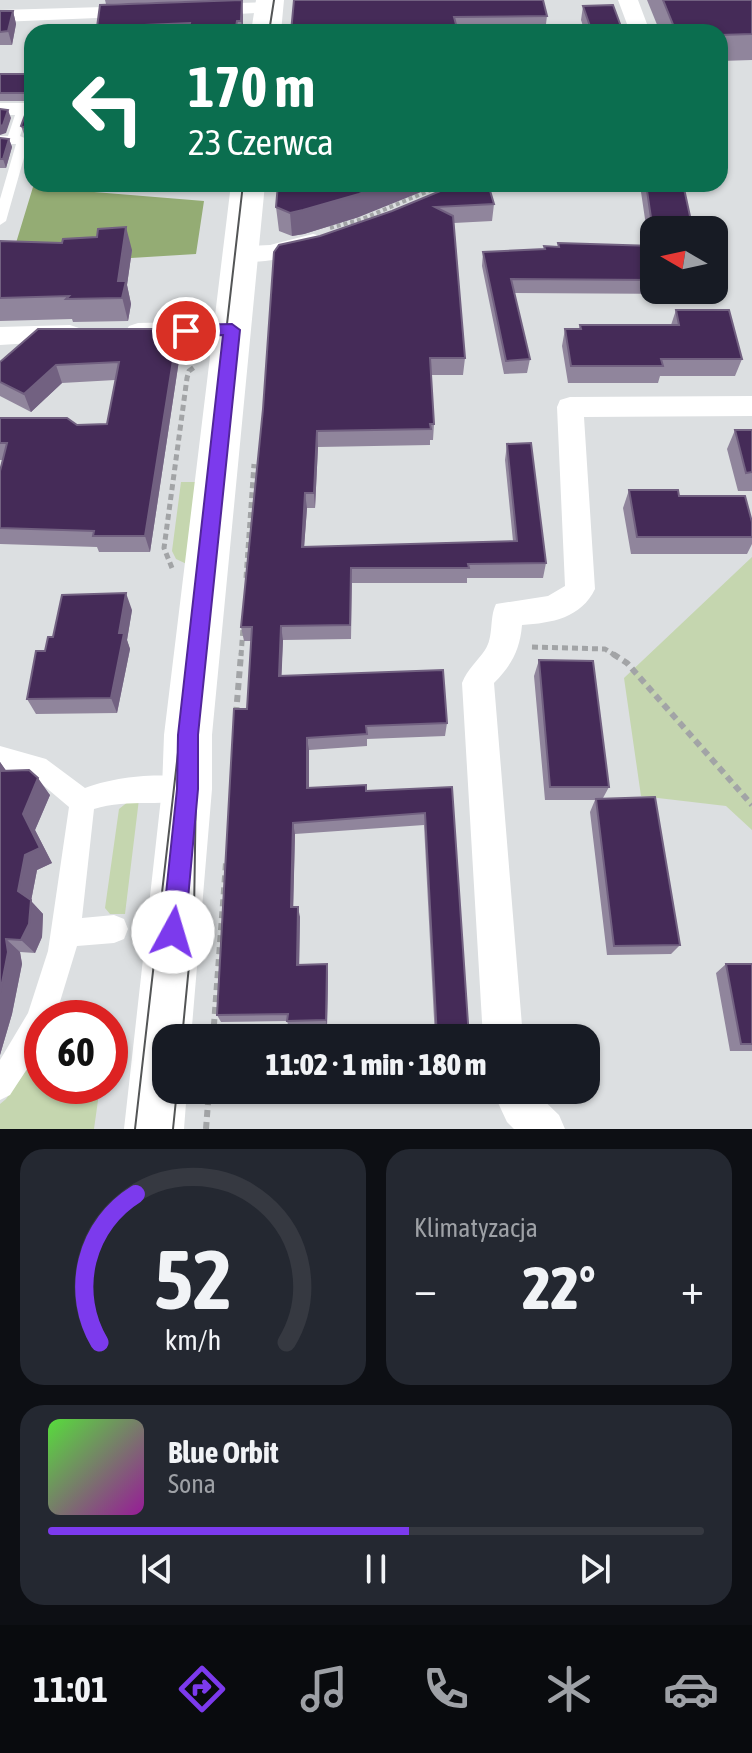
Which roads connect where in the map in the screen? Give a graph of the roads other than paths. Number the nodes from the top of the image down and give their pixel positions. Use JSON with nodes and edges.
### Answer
{"nodes":[{"id":1,"x":628,"y":0,"type":"edge"},
{"id":2,"x":270,"y":8,"type":"edge"},
{"id":3,"x":0,"y":16,"type":"edge"},
{"id":4,"x":637,"y":24,"type":"edge"},
{"id":5,"x":0,"y":109,"type":"edge"},
{"id":6,"x":24,"y":109,"type":"edge"},
{"id":7,"x":24,"y":115,"type":"edge"},
{"id":8,"x":7,"y":140,"type":"edge"},
{"id":9,"x":247,"y":192,"type":"edge"},
{"id":10,"x":2,"y":205,"type":"edge"},
{"id":11,"x":0,"y":221,"type":"edge"},
{"id":12,"x":325,"y":234,"type":"edge"},
{"id":13,"x":240,"y":253,"type":"junction"},
{"id":14,"x":232,"y":330,"type":"junction"},
{"id":15,"x":119,"y":332,"type":"edge"},
{"id":16,"x":91,"y":333,"type":"edge"},
{"id":17,"x":30,"y":335,"type":"junction"},
{"id":18,"x":0,"y":336,"type":"edge"},
{"id":19,"x":0,"y":364,"type":"edge"},
{"id":20,"x":752,"y":406,"type":"edge"},
{"id":21,"x":0,"y":758,"type":"edge"},
{"id":22,"x":187,"y":789,"type":"junction"},
{"id":23,"x":82,"y":802,"type":"junction"},
{"id":24,"x":114,"y":929,"type":"dead end"},
{"id":25,"x":68,"y":933,"type":"junction"},
{"id":26,"x":502,"y":1024,"type":"edge"},
{"id":27,"x":0,"y":1085,"type":"edge"},
{"id":28,"x":519,"y":1104,"type":"edge"},
{"id":29,"x":154,"y":1129,"type":"edge"},
{"id":30,"x":545,"y":1129,"type":"edge"}],
"edges":[{"from":1,"to":4,"type":"street"},
{"from":2,"to":3,"type":"street"},
{"from":5,"to":6,"type":"street"},
{"from":7,"to":8,"type":"lane"},
{"from":8,"to":10,"type":"lane"},
{"from":9,"to":13,"type":"main road"},
{"from":10,"to":11,"type":"lane"},
{"from":12,"to":13,"type":"street"},
{"from":13,"to":14,"type":"main road"},
{"from":14,"to":15,"type":"street"},
{"from":14,"to":22,"type":"main road"},
{"from":16,"to":17,"type":"street"},
{"from":17,"to":18,"type":"street"},
{"from":17,"to":19,"type":"street"},
{"from":20,"to":26,"type":"street"},
{"from":21,"to":23,"type":"street"},
{"from":22,"to":23,"type":"street"},
{"from":22,"to":29,"type":"main road"},
{"from":23,"to":25,"type":"street"},
{"from":24,"to":25,"type":"street"},
{"from":25,"to":27,"type":"street"},
{"from":28,"to":30,"type":"street"}]}
